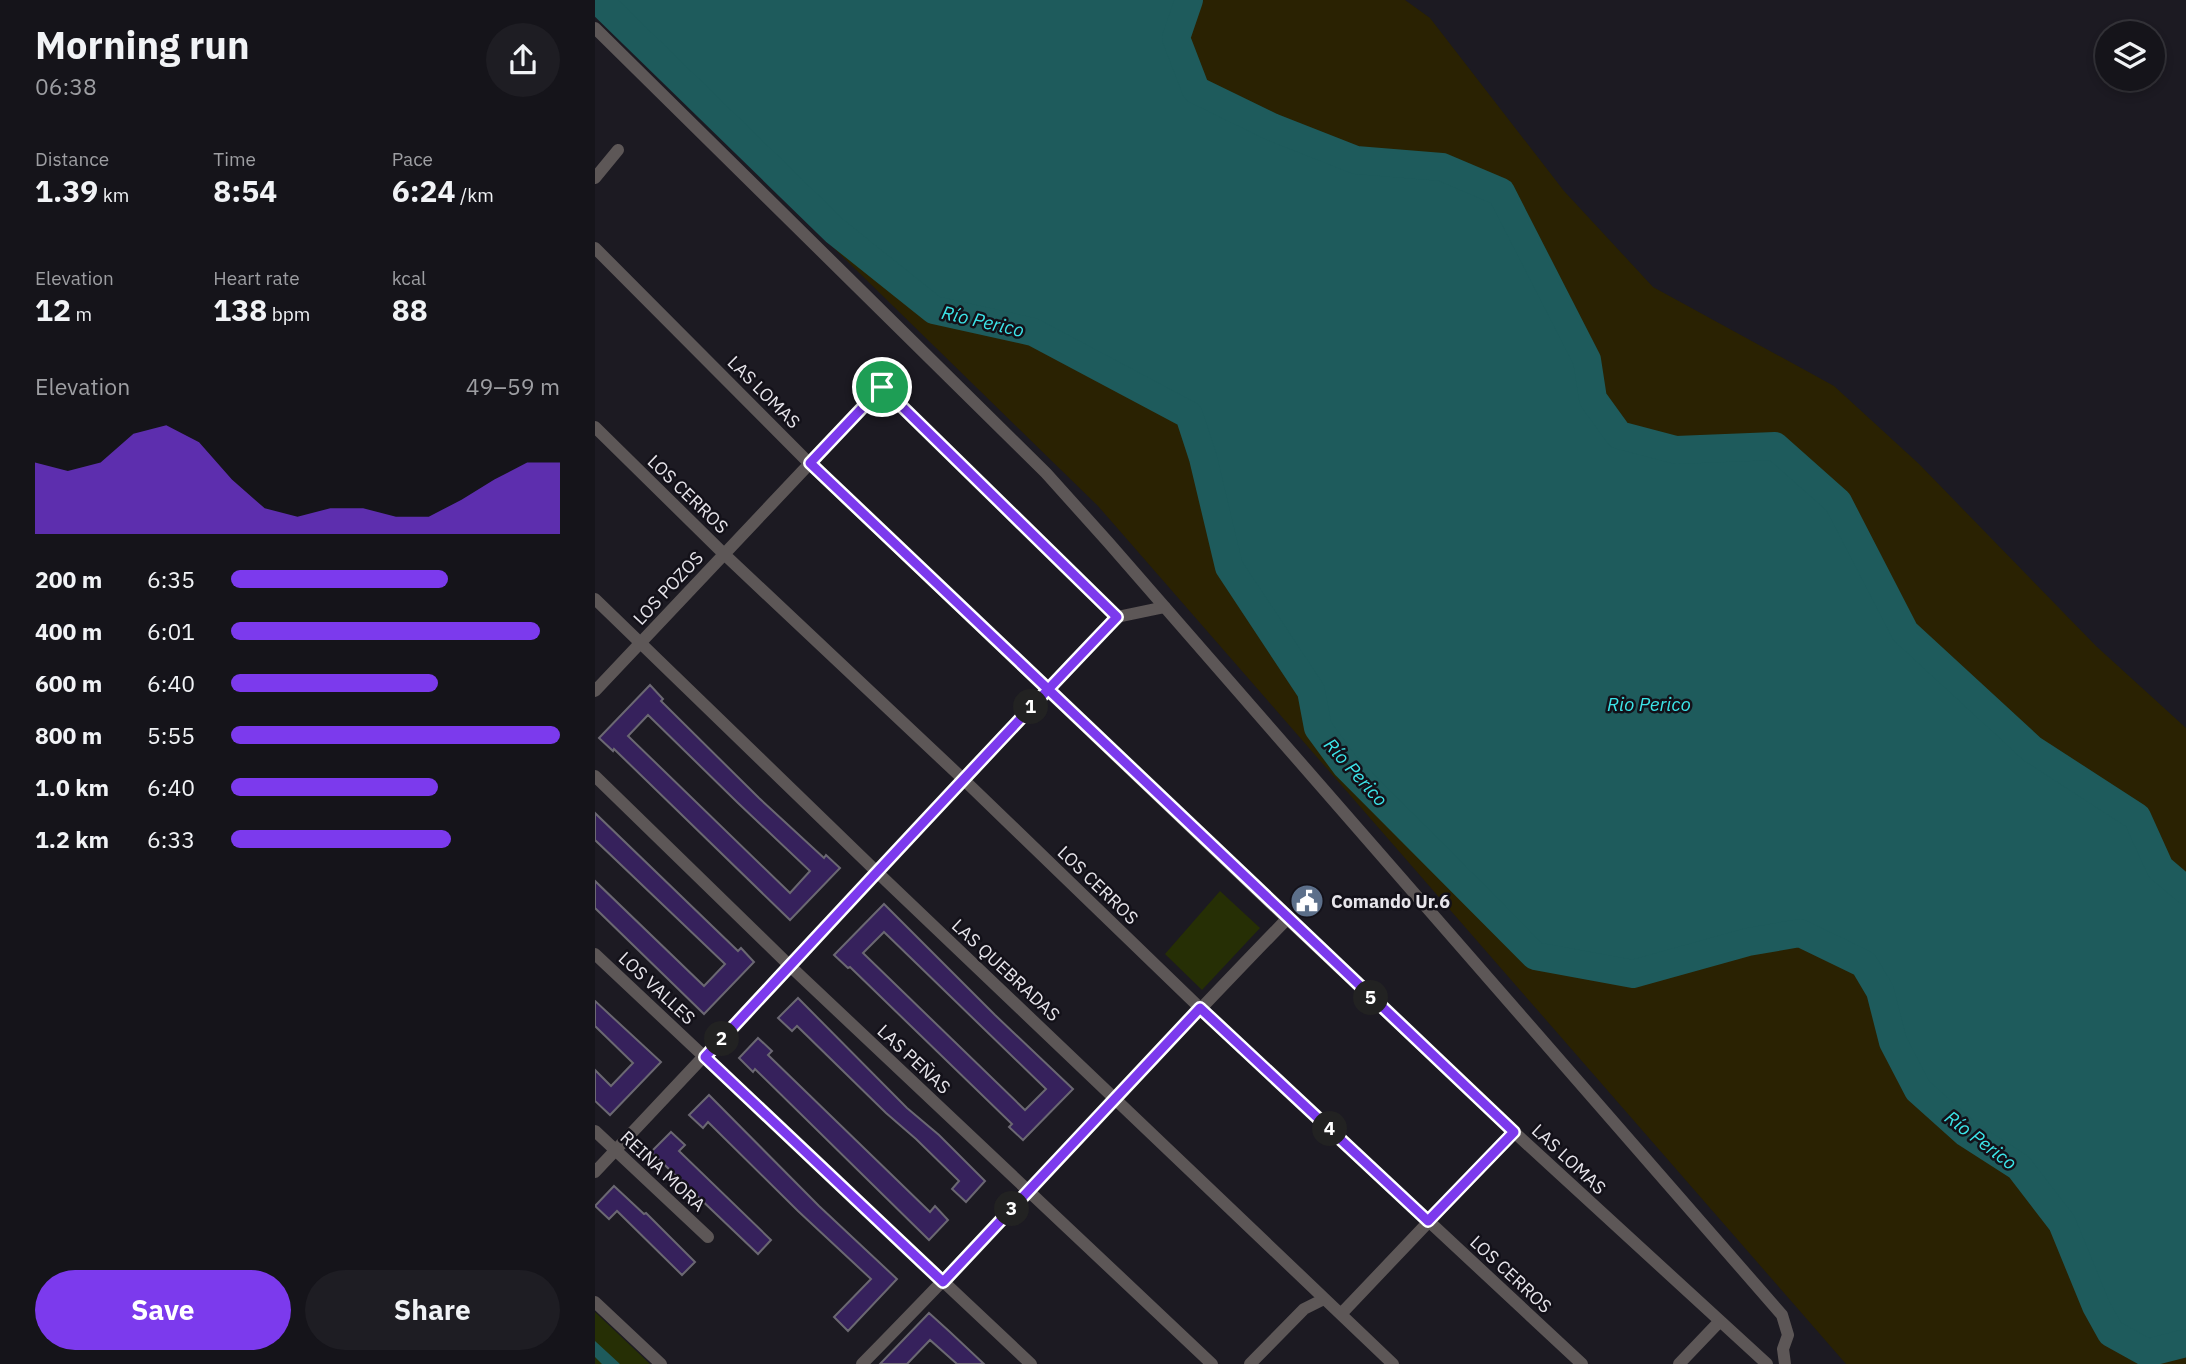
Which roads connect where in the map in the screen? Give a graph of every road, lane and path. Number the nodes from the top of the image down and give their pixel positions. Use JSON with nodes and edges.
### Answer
{"nodes":[{"id":1,"x":595,"y":28,"type":"edge"},
{"id":2,"x":618,"y":150,"type":"dead end"},
{"id":3,"x":595,"y":178,"type":"edge"},
{"id":4,"x":595,"y":248,"type":"edge"},
{"id":5,"x":595,"y":427,"type":"edge"},
{"id":6,"x":810,"y":463,"type":"junction"},
{"id":7,"x":724,"y":554,"type":"junction"},
{"id":8,"x":595,"y":599,"type":"edge"},
{"id":9,"x":1165,"y":607,"type":"junction"},
{"id":10,"x":1117,"y":617,"type":"junction"},
{"id":11,"x":640,"y":643,"type":"junction"},
{"id":12,"x":1048,"y":690,"type":"junction"},
{"id":13,"x":595,"y":691,"type":"edge"},
{"id":14,"x":595,"y":776,"type":"edge"},
{"id":15,"x":963,"y":779,"type":"junction"},
{"id":16,"x":878,"y":873,"type":"junction"},
{"id":17,"x":1287,"y":919,"type":"junction"},
{"id":18,"x":595,"y":954,"type":"edge"},
{"id":19,"x":790,"y":966,"type":"junction"},
{"id":20,"x":1200,"y":1008,"type":"junction"},
{"id":21,"x":705,"y":1057,"type":"junction"},
{"id":22,"x":1116,"y":1098,"type":"junction"},
{"id":23,"x":595,"y":1131,"type":"edge"},
{"id":24,"x":1514,"y":1132,"type":"junction"},
{"id":25,"x":615,"y":1150,"type":"junction"},
{"id":26,"x":595,"y":1172,"type":"edge"},
{"id":27,"x":1029,"y":1192,"type":"junction"},
{"id":28,"x":1428,"y":1221,"type":"junction"},
{"id":29,"x":708,"y":1237,"type":"dead end"},
{"id":30,"x":943,"y":1282,"type":"junction"},
{"id":31,"x":1324,"y":1299,"type":"junction"},
{"id":32,"x":595,"y":1301,"type":"edge"},
{"id":33,"x":1341,"y":1314,"type":"junction"},
{"id":34,"x":1719,"y":1322,"type":"junction"},
{"id":35,"x":661,"y":1364,"type":"edge"},
{"id":36,"x":862,"y":1364,"type":"edge"},
{"id":37,"x":1031,"y":1364,"type":"edge"},
{"id":38,"x":1212,"y":1364,"type":"edge"},
{"id":39,"x":1250,"y":1364,"type":"edge"},
{"id":40,"x":1393,"y":1364,"type":"edge"},
{"id":41,"x":1582,"y":1364,"type":"edge"},
{"id":42,"x":1679,"y":1364,"type":"edge"},
{"id":43,"x":1767,"y":1364,"type":"edge"},
{"id":44,"x":1785,"y":1364,"type":"edge"}],
"edges":[{"from":1,"to":9,"type":"street"},
{"from":2,"to":3,"type":"street"},
{"from":4,"to":6,"type":"street","name":"LAS LOMAS"},
{"from":5,"to":7,"type":"street","name":"LOS CERROS"},
{"from":6,"to":7,"type":"street","name":"LOS POZOS"},
{"from":6,"to":10,"type":"street","name":"LOS POZOS"},
{"from":6,"to":12,"type":"street","name":"LAS LOMAS"},
{"from":7,"to":11,"type":"street","name":"LOS POZOS"},
{"from":7,"to":15,"type":"street","name":"LOS CERROS"},
{"from":8,"to":11,"type":"street","name":"LAS QUEBRADAS"},
{"from":9,"to":10,"type":"street"},
{"from":9,"to":44,"type":"street"},
{"from":10,"to":12,"type":"street"},
{"from":11,"to":13,"type":"street","name":"LOS POZOS"},
{"from":11,"to":16,"type":"street","name":"LAS QUEBRADAS"},
{"from":12,"to":15,"type":"street"},
{"from":12,"to":17,"type":"street","name":"LAS LOMAS"},
{"from":14,"to":19,"type":"street","name":"LAS PEÑAS"},
{"from":15,"to":16,"type":"street"},
{"from":15,"to":20,"type":"street","name":"LOS CERROS"},
{"from":16,"to":19,"type":"street"},
{"from":16,"to":22,"type":"street","name":"LAS QUEBRADAS"},
{"from":17,"to":20,"type":"street"},
{"from":17,"to":24,"type":"street","name":"LAS LOMAS"},
{"from":18,"to":21,"type":"street","name":"LOS VALLES"},
{"from":19,"to":21,"type":"street"},
{"from":19,"to":27,"type":"street","name":"LAS PEÑAS"},
{"from":20,"to":22,"type":"street"},
{"from":20,"to":28,"type":"street","name":"LOS CERROS"},
{"from":21,"to":25,"type":"street"},
{"from":21,"to":30,"type":"street","name":"LOS VALLES"},
{"from":22,"to":27,"type":"street"},
{"from":22,"to":31,"type":"street","name":"LAS QUEBRADAS"},
{"from":23,"to":25,"type":"street","name":"REINA MORA"},
{"from":24,"to":28,"type":"street"},
{"from":24,"to":34,"type":"street","name":"LAS LOMAS"},
{"from":25,"to":26,"type":"street"},
{"from":25,"to":29,"type":"street","name":"REINA MORA"},
{"from":27,"to":30,"type":"street"},
{"from":27,"to":38,"type":"street","name":"LAS PEÑAS"},
{"from":28,"to":33,"type":"street"},
{"from":28,"to":41,"type":"street","name":"LOS CERROS"},
{"from":30,"to":36,"type":"street"},
{"from":30,"to":37,"type":"street","name":"LOS VALLES"},
{"from":31,"to":33,"type":"street","name":"LAS QUEBRADAS"},
{"from":31,"to":39,"type":"street"},
{"from":32,"to":35,"type":"street"},
{"from":33,"to":40,"type":"street","name":"LAS QUEBRADAS"},
{"from":34,"to":42,"type":"street"},
{"from":34,"to":43,"type":"street","name":"LAS LOMAS"}]}
